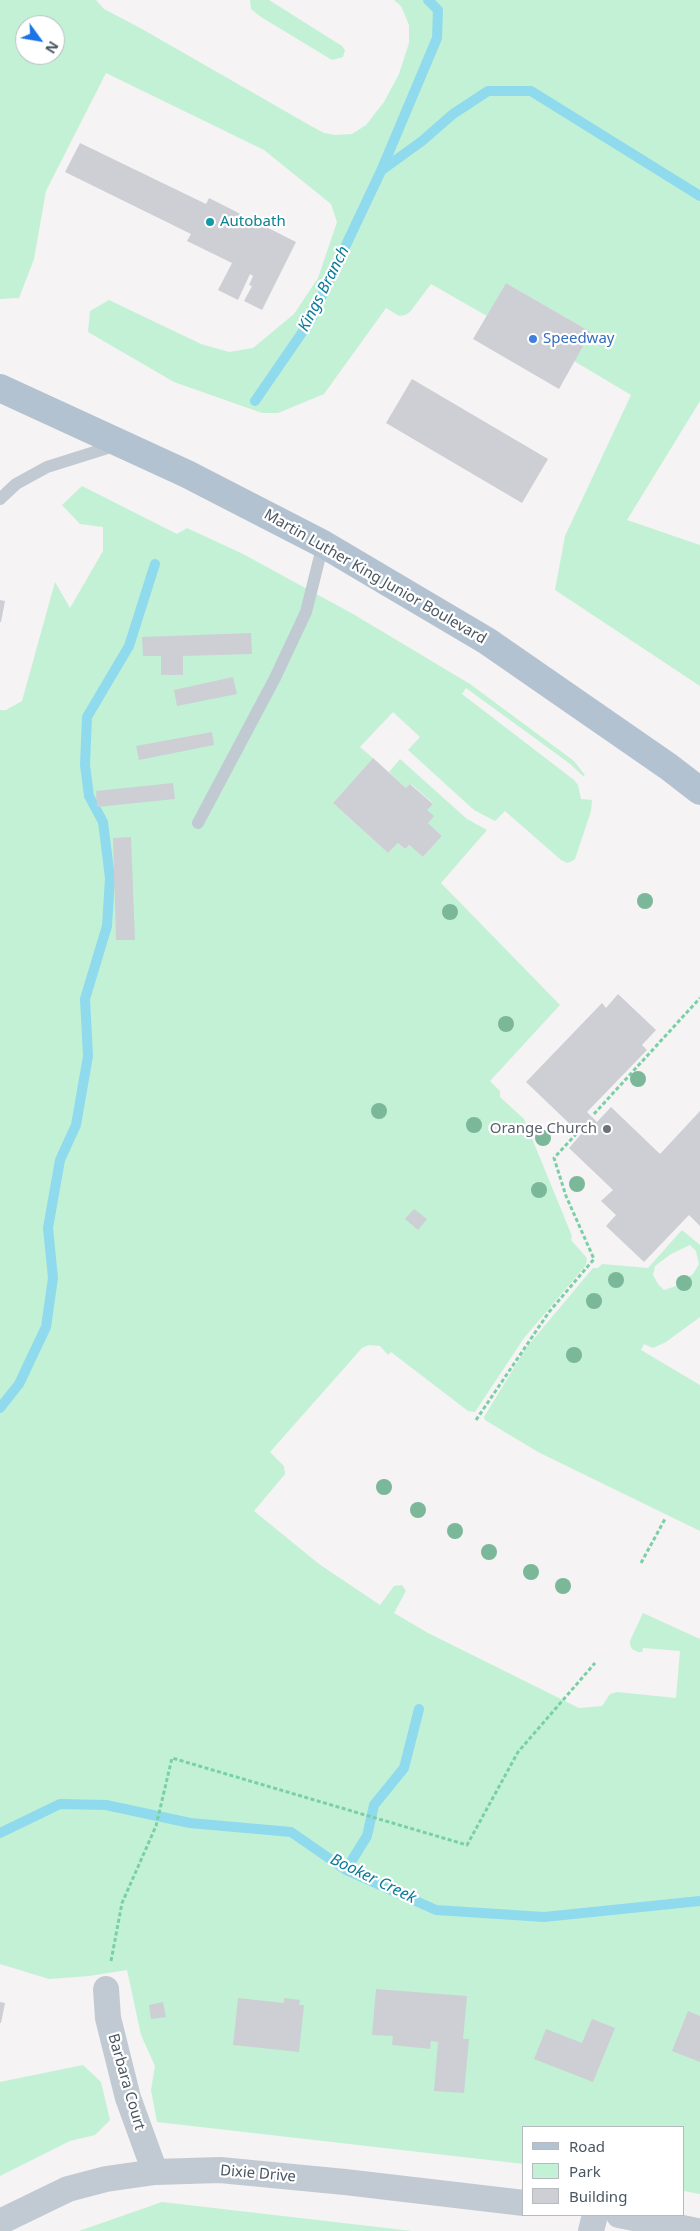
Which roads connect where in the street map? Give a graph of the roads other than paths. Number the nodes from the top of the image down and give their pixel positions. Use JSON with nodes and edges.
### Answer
{"nodes":[{"id":1,"x":0,"y":388,"type":"edge"},
{"id":2,"x":122,"y":444,"type":"junction"},
{"id":3,"x":0,"y":499,"type":"edge"},
{"id":4,"x":323,"y":544,"type":"junction"},
{"id":5,"x":700,"y":791,"type":"edge"},
{"id":6,"x":198,"y":823,"type":"dead end"},
{"id":7,"x":106,"y":1989,"type":"road end"},
{"id":8,"x":155,"y":2172,"type":"junction"},
{"id":9,"x":522,"y":2203,"type":"edge"},
{"id":10,"x":595,"y":2216,"type":"edge"},
{"id":11,"x":624,"y":2216,"type":"edge"},
{"id":12,"x":0,"y":2222,"type":"edge"},
{"id":13,"x":591,"y":2231,"type":"edge"},
{"id":14,"x":697,"y":2231,"type":"edge"}],
"edges":[{"from":1,"to":2,"type":"main road","name":"Martin Luther King Junior Boulevard"},
{"from":2,"to":3,"type":"lane"},
{"from":2,"to":4,"type":"main road","name":"Martin Luther King Junior Boulevard"},
{"from":4,"to":5,"type":"main road","name":"Martin Luther King Junior Boulevard"},
{"from":4,"to":6,"type":"lane"},
{"from":7,"to":8,"type":"street","name":"Barbara Court"},
{"from":8,"to":9,"type":"street","name":"Dixie Drive"},
{"from":8,"to":12,"type":"street","name":"Dixie Drive"},
{"from":10,"to":13,"type":"street"},
{"from":11,"to":14,"type":"street"}]}
